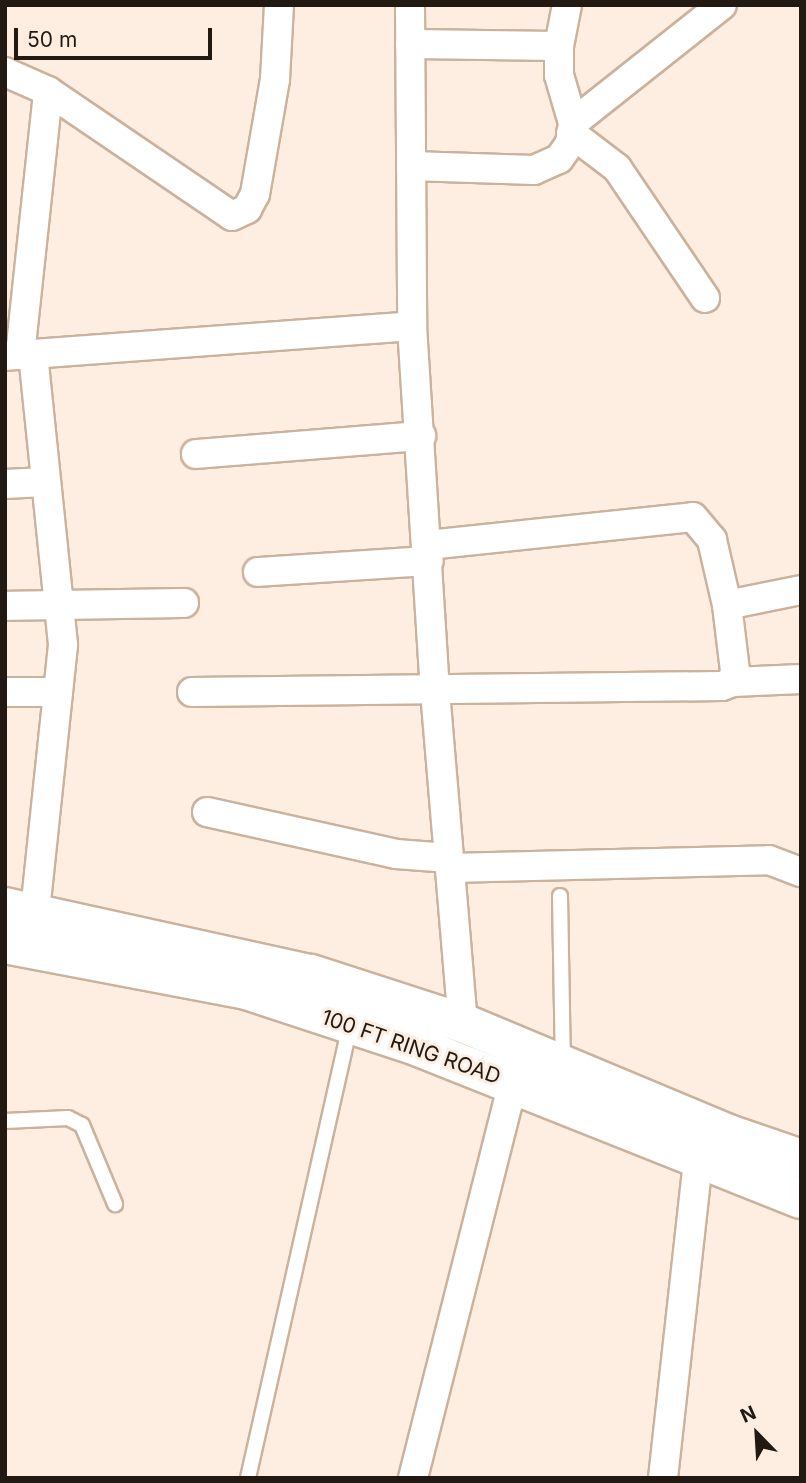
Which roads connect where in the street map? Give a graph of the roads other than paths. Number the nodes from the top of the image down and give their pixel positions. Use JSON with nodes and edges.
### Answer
{"nodes":[{"id":1,"x":279,"y":5,"type":"edge"},
{"id":2,"x":410,"y":5,"type":"edge"},
{"id":3,"x":567,"y":5,"type":"edge"},
{"id":4,"x":722,"y":5,"type":"edge"},
{"id":5,"x":410,"y":44,"type":"junction"},
{"id":6,"x":559,"y":46,"type":"junction"},
{"id":7,"x":5,"y":72,"type":"edge"},
{"id":8,"x":48,"y":91,"type":"junction"},
{"id":9,"x":572,"y":128,"type":"junction"},
{"id":10,"x":411,"y":166,"type":"junction"},
{"id":11,"x":705,"y":298,"type":"dead end"},
{"id":12,"x":412,"y":326,"type":"junction"},
{"id":13,"x":20,"y":355,"type":"edge"},
{"id":14,"x":421,"y":436,"type":"junction"},
{"id":15,"x":196,"y":454,"type":"dead end"},
{"id":16,"x":45,"y":482,"type":"junction"},
{"id":17,"x":5,"y":484,"type":"edge"},
{"id":18,"x":428,"y":553,"type":"junction"},
{"id":19,"x":258,"y":572,"type":"dead end"},
{"id":20,"x":801,"y":590,"type":"edge"},
{"id":21,"x":184,"y":603,"type":"dead end"},
{"id":22,"x":5,"y":606,"type":"edge"},
{"id":23,"x":727,"y":606,"type":"junction"},
{"id":24,"x":60,"y":607,"type":"junction"},
{"id":25,"x":801,"y":679,"type":"edge"},
{"id":26,"x":733,"y":682,"type":"junction"},
{"id":27,"x":435,"y":691,"type":"junction"},
{"id":28,"x":5,"y":692,"type":"edge"},
{"id":29,"x":58,"y":692,"type":"junction"},
{"id":30,"x":192,"y":692,"type":"dead end"},
{"id":31,"x":207,"y":812,"type":"dead end"},
{"id":32,"x":450,"y":863,"type":"junction"},
{"id":33,"x":801,"y":872,"type":"edge"},
{"id":34,"x":560,"y":896,"type":"dead end"},
{"id":35,"x":20,"y":910,"type":"edge"},
{"id":36,"x":5,"y":944,"type":"edge"},
{"id":37,"x":355,"y":1007,"type":"junction"},
{"id":38,"x":463,"y":1024,"type":"junction"},
{"id":39,"x":563,"y":1063,"type":"junction"},
{"id":40,"x":513,"y":1083,"type":"junction"},
{"id":41,"x":5,"y":1121,"type":"edge"},
{"id":42,"x":801,"y":1159,"type":"edge"},
{"id":43,"x":698,"y":1160,"type":"junction"},
{"id":44,"x":801,"y":1199,"type":"edge"},
{"id":45,"x":115,"y":1204,"type":"dead end"},
{"id":46,"x":248,"y":1478,"type":"edge"},
{"id":47,"x":413,"y":1478,"type":"edge"},
{"id":48,"x":663,"y":1478,"type":"edge"}],
"edges":[{"from":1,"to":8,"type":"street"},
{"from":2,"to":5,"type":"street"},
{"from":3,"to":6,"type":"street"},
{"from":4,"to":9,"type":"street"},
{"from":5,"to":6,"type":"street"},
{"from":5,"to":10,"type":"street"},
{"from":6,"to":9,"type":"street"},
{"from":7,"to":8,"type":"street"},
{"from":8,"to":13,"type":"street"},
{"from":9,"to":10,"type":"street"},
{"from":9,"to":11,"type":"street"},
{"from":10,"to":12,"type":"street"},
{"from":12,"to":13,"type":"street"},
{"from":12,"to":14,"type":"street"},
{"from":13,"to":16,"type":"street"},
{"from":14,"to":15,"type":"street"},
{"from":14,"to":18,"type":"street"},
{"from":16,"to":17,"type":"street"},
{"from":16,"to":24,"type":"street"},
{"from":18,"to":19,"type":"street"},
{"from":18,"to":23,"type":"street"},
{"from":18,"to":27,"type":"street"},
{"from":20,"to":23,"type":"street"},
{"from":21,"to":24,"type":"street"},
{"from":22,"to":24,"type":"street"},
{"from":23,"to":26,"type":"street"},
{"from":24,"to":29,"type":"street"},
{"from":25,"to":26,"type":"street"},
{"from":26,"to":27,"type":"street"},
{"from":27,"to":30,"type":"street"},
{"from":27,"to":32,"type":"street"},
{"from":28,"to":29,"type":"street"},
{"from":29,"to":35,"type":"street"},
{"from":31,"to":32,"type":"street"},
{"from":32,"to":33,"type":"street"},
{"from":32,"to":38,"type":"street"},
{"from":34,"to":39,"type":"lane"},
{"from":35,"to":37,"type":"main road","name":"100 FT RING ROAD"},
{"from":36,"to":37,"type":"main road","name":"100 FT RING ROAD"},
{"from":37,"to":38,"type":"main road","name":"100 FT RING ROAD"},
{"from":37,"to":40,"type":"main road","name":"100 FT RING ROAD"},
{"from":37,"to":46,"type":"lane"},
{"from":38,"to":39,"type":"main road","name":"100 FT RING ROAD"},
{"from":39,"to":42,"type":"main road","name":"100 FT RING ROAD"},
{"from":40,"to":43,"type":"main road","name":"100 FT RING ROAD"},
{"from":40,"to":47,"type":"street"},
{"from":41,"to":45,"type":"lane"},
{"from":43,"to":44,"type":"main road","name":"100 FT RING ROAD"},
{"from":43,"to":48,"type":"street"}]}
